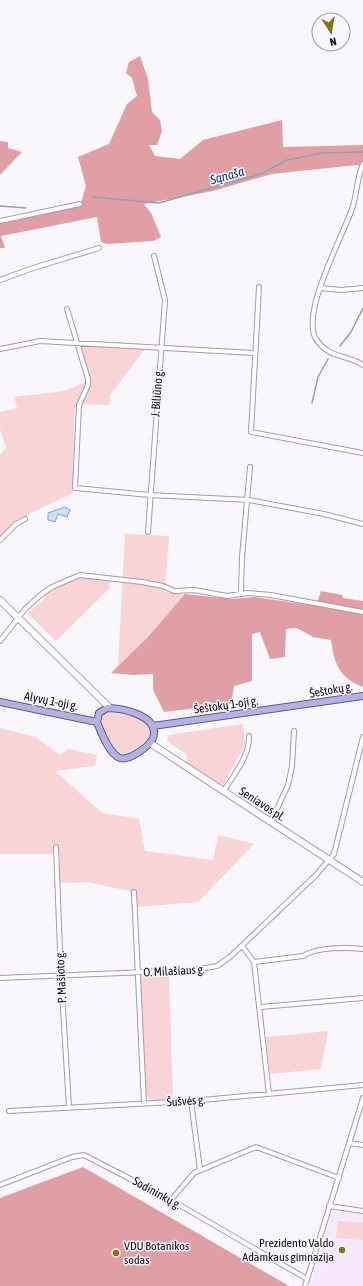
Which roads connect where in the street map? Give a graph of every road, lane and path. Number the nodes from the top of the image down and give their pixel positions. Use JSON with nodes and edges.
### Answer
{"nodes":[{"id":1,"x":363,"y":164,"type":"edge"},
{"id":2,"x":80,"y":204,"type":"dead end"},
{"id":3,"x":0,"y":220,"type":"edge"},
{"id":4,"x":99,"y":248,"type":"dead end"},
{"id":5,"x":154,"y":256,"type":"dead end"},
{"id":6,"x":0,"y":280,"type":"edge"},
{"id":7,"x":259,"y":287,"type":"dead end"},
{"id":8,"x":320,"y":288,"type":"junction"},
{"id":9,"x":363,"y":288,"type":"edge"},
{"id":10,"x":67,"y":309,"type":"dead end"},
{"id":11,"x":78,"y":343,"type":"junction"},
{"id":12,"x":160,"y":347,"type":"junction"},
{"id":13,"x":0,"y":349,"type":"edge"},
{"id":14,"x":254,"y":353,"type":"junction"},
{"id":15,"x":363,"y":366,"type":"edge"},
{"id":16,"x":363,"y":453,"type":"edge"},
{"id":17,"x":250,"y":467,"type":"dead end"},
{"id":18,"x":150,"y":495,"type":"junction"},
{"id":19,"x":246,"y":500,"type":"junction"},
{"id":20,"x":25,"y":519,"type":"dead end"},
{"id":21,"x":363,"y":524,"type":"edge"},
{"id":22,"x":148,"y":532,"type":"dead end"},
{"id":23,"x":0,"y":540,"type":"edge"},
{"id":24,"x":241,"y":594,"type":"junction"},
{"id":25,"x":0,"y":600,"type":"edge"},
{"id":26,"x":363,"y":612,"type":"edge"},
{"id":27,"x":19,"y":618,"type":"junction"},
{"id":28,"x":0,"y":641,"type":"edge"},
{"id":29,"x":363,"y":696,"type":"edge"},
{"id":30,"x":0,"y":702,"type":"edge"},
{"id":31,"x":302,"y":706,"type":"joint"},
{"id":32,"x":110,"y":708,"type":"junction"},
{"id":33,"x":97,"y":722,"type":"junction"},
{"id":34,"x":153,"y":726,"type":"junction"},
{"id":35,"x":294,"y":731,"type":"dead end"},
{"id":36,"x":249,"y":736,"type":"dead end"},
{"id":37,"x":363,"y":738,"type":"edge"},
{"id":38,"x":150,"y":742,"type":"junction"},
{"id":39,"x":223,"y":792,"type":"junction"},
{"id":40,"x":271,"y":822,"type":"junction"},
{"id":41,"x":56,"y":847,"type":"dead end"},
{"id":42,"x":329,"y":860,"type":"junction"},
{"id":43,"x":363,"y":882,"type":"edge"},
{"id":44,"x":134,"y":892,"type":"dead end"},
{"id":45,"x":242,"y":946,"type":"junction"},
{"id":46,"x":363,"y":949,"type":"edge"},
{"id":47,"x":254,"y":962,"type":"junction"},
{"id":48,"x":139,"y":973,"type":"junction"},
{"id":49,"x":61,"y":976,"type":"junction"},
{"id":50,"x":0,"y":978,"type":"edge"},
{"id":51,"x":363,"y":998,"type":"edge"},
{"id":52,"x":260,"y":1007,"type":"junction"},
{"id":53,"x":363,"y":1085,"type":"edge"},
{"id":54,"x":269,"y":1094,"type":"junction"},
{"id":55,"x":363,"y":1098,"type":"edge"},
{"id":56,"x":191,"y":1101,"type":"junction"},
{"id":57,"x":144,"y":1103,"type":"junction"},
{"id":58,"x":69,"y":1107,"type":"junction"},
{"id":59,"x":10,"y":1111,"type":"dead end"},
{"id":60,"x":349,"y":1143,"type":"junction"},
{"id":61,"x":363,"y":1145,"type":"edge"},
{"id":62,"x":200,"y":1170,"type":"junction"},
{"id":63,"x":339,"y":1178,"type":"junction"},
{"id":64,"x":0,"y":1185,"type":"edge"},
{"id":65,"x":171,"y":1200,"type":"junction"},
{"id":66,"x":330,"y":1206,"type":"junction"},
{"id":67,"x":363,"y":1211,"type":"edge"},
{"id":68,"x":307,"y":1279,"type":"junction"},
{"id":69,"x":305,"y":1286,"type":"edge"}],
"edges":[{"from":1,"to":8,"type":"street"},
{"from":2,"to":3,"type":"street"},
{"from":4,"to":6,"type":"street"},
{"from":5,"to":12,"type":"street","name":"J. Biliūno g."},
{"from":7,"to":14,"type":"street"},
{"from":8,"to":9,"type":"street"},
{"from":8,"to":15,"type":"street"},
{"from":10,"to":11,"type":"street"},
{"from":11,"to":12,"type":"street"},
{"from":11,"to":13,"type":"street"},
{"from":11,"to":18,"type":"street"},
{"from":12,"to":14,"type":"street"},
{"from":12,"to":18,"type":"street","name":"J. Biliūno g."},
{"from":14,"to":16,"type":"street"},
{"from":17,"to":19,"type":"street"},
{"from":18,"to":19,"type":"street"},
{"from":18,"to":22,"type":"street","name":"J. Biliūno g."},
{"from":19,"to":21,"type":"street"},
{"from":19,"to":24,"type":"street"},
{"from":20,"to":23,"type":"street"},
{"from":24,"to":26,"type":"street"},
{"from":24,"to":27,"type":"street"},
{"from":25,"to":27,"type":"street"},
{"from":27,"to":28,"type":"street"},
{"from":27,"to":32,"type":"street"},
{"from":29,"to":31,"type":"main road","name":"Šeštokų g."},
{"from":30,"to":33,"type":"main road","name":"Alyvų 1-oji g."},
{"from":31,"to":34,"type":"main road","name":"Šeštokų 1-oji g."},
{"from":32,"to":33,"type":"main road"},
{"from":32,"to":34,"type":"main road"},
{"from":33,"to":38,"type":"main road"},
{"from":34,"to":38,"type":"main road"},
{"from":35,"to":40,"type":"street"},
{"from":36,"to":39,"type":"street"},
{"from":37,"to":42,"type":"street"},
{"from":38,"to":39,"type":"street","name":"Seniavos pl."},
{"from":39,"to":40,"type":"street","name":"Seniavos pl."},
{"from":40,"to":42,"type":"street","name":"Seniavos pl."},
{"from":41,"to":49,"type":"street","name":"P. Mašioto g."},
{"from":42,"to":43,"type":"street","name":"Seniavos pl."},
{"from":42,"to":45,"type":"street","name":"O. Milašiaus g."},
{"from":44,"to":48,"type":"street"},
{"from":45,"to":47,"type":"street"},
{"from":45,"to":48,"type":"street","name":"O. Milašiaus g."},
{"from":46,"to":47,"type":"street"},
{"from":47,"to":52,"type":"street"},
{"from":48,"to":49,"type":"street","name":"O. Milašiaus g."},
{"from":48,"to":57,"type":"street"},
{"from":49,"to":50,"type":"street","name":"O. Milašiaus g."},
{"from":49,"to":58,"type":"street","name":"P. Mašioto g."},
{"from":51,"to":52,"type":"street"},
{"from":52,"to":54,"type":"street"},
{"from":53,"to":54,"type":"street","name":"Šušvės g."},
{"from":54,"to":56,"type":"street","name":"Šušvės g."},
{"from":55,"to":60,"type":"street"},
{"from":56,"to":57,"type":"street","name":"Šušvės g."},
{"from":56,"to":62,"type":"street"},
{"from":57,"to":58,"type":"street","name":"Šušvės g."},
{"from":58,"to":59,"type":"street","name":"Šušvės g."},
{"from":60,"to":61,"type":"street"},
{"from":60,"to":63,"type":"street"},
{"from":62,"to":63,"type":"street"},
{"from":62,"to":65,"type":"street"},
{"from":63,"to":66,"type":"street"},
{"from":64,"to":65,"type":"street","name":"Sodininkų g."},
{"from":65,"to":68,"type":"street","name":"Sodininkų g."},
{"from":66,"to":67,"type":"street"},
{"from":66,"to":68,"type":"street"},
{"from":68,"to":69,"type":"street"}]}
